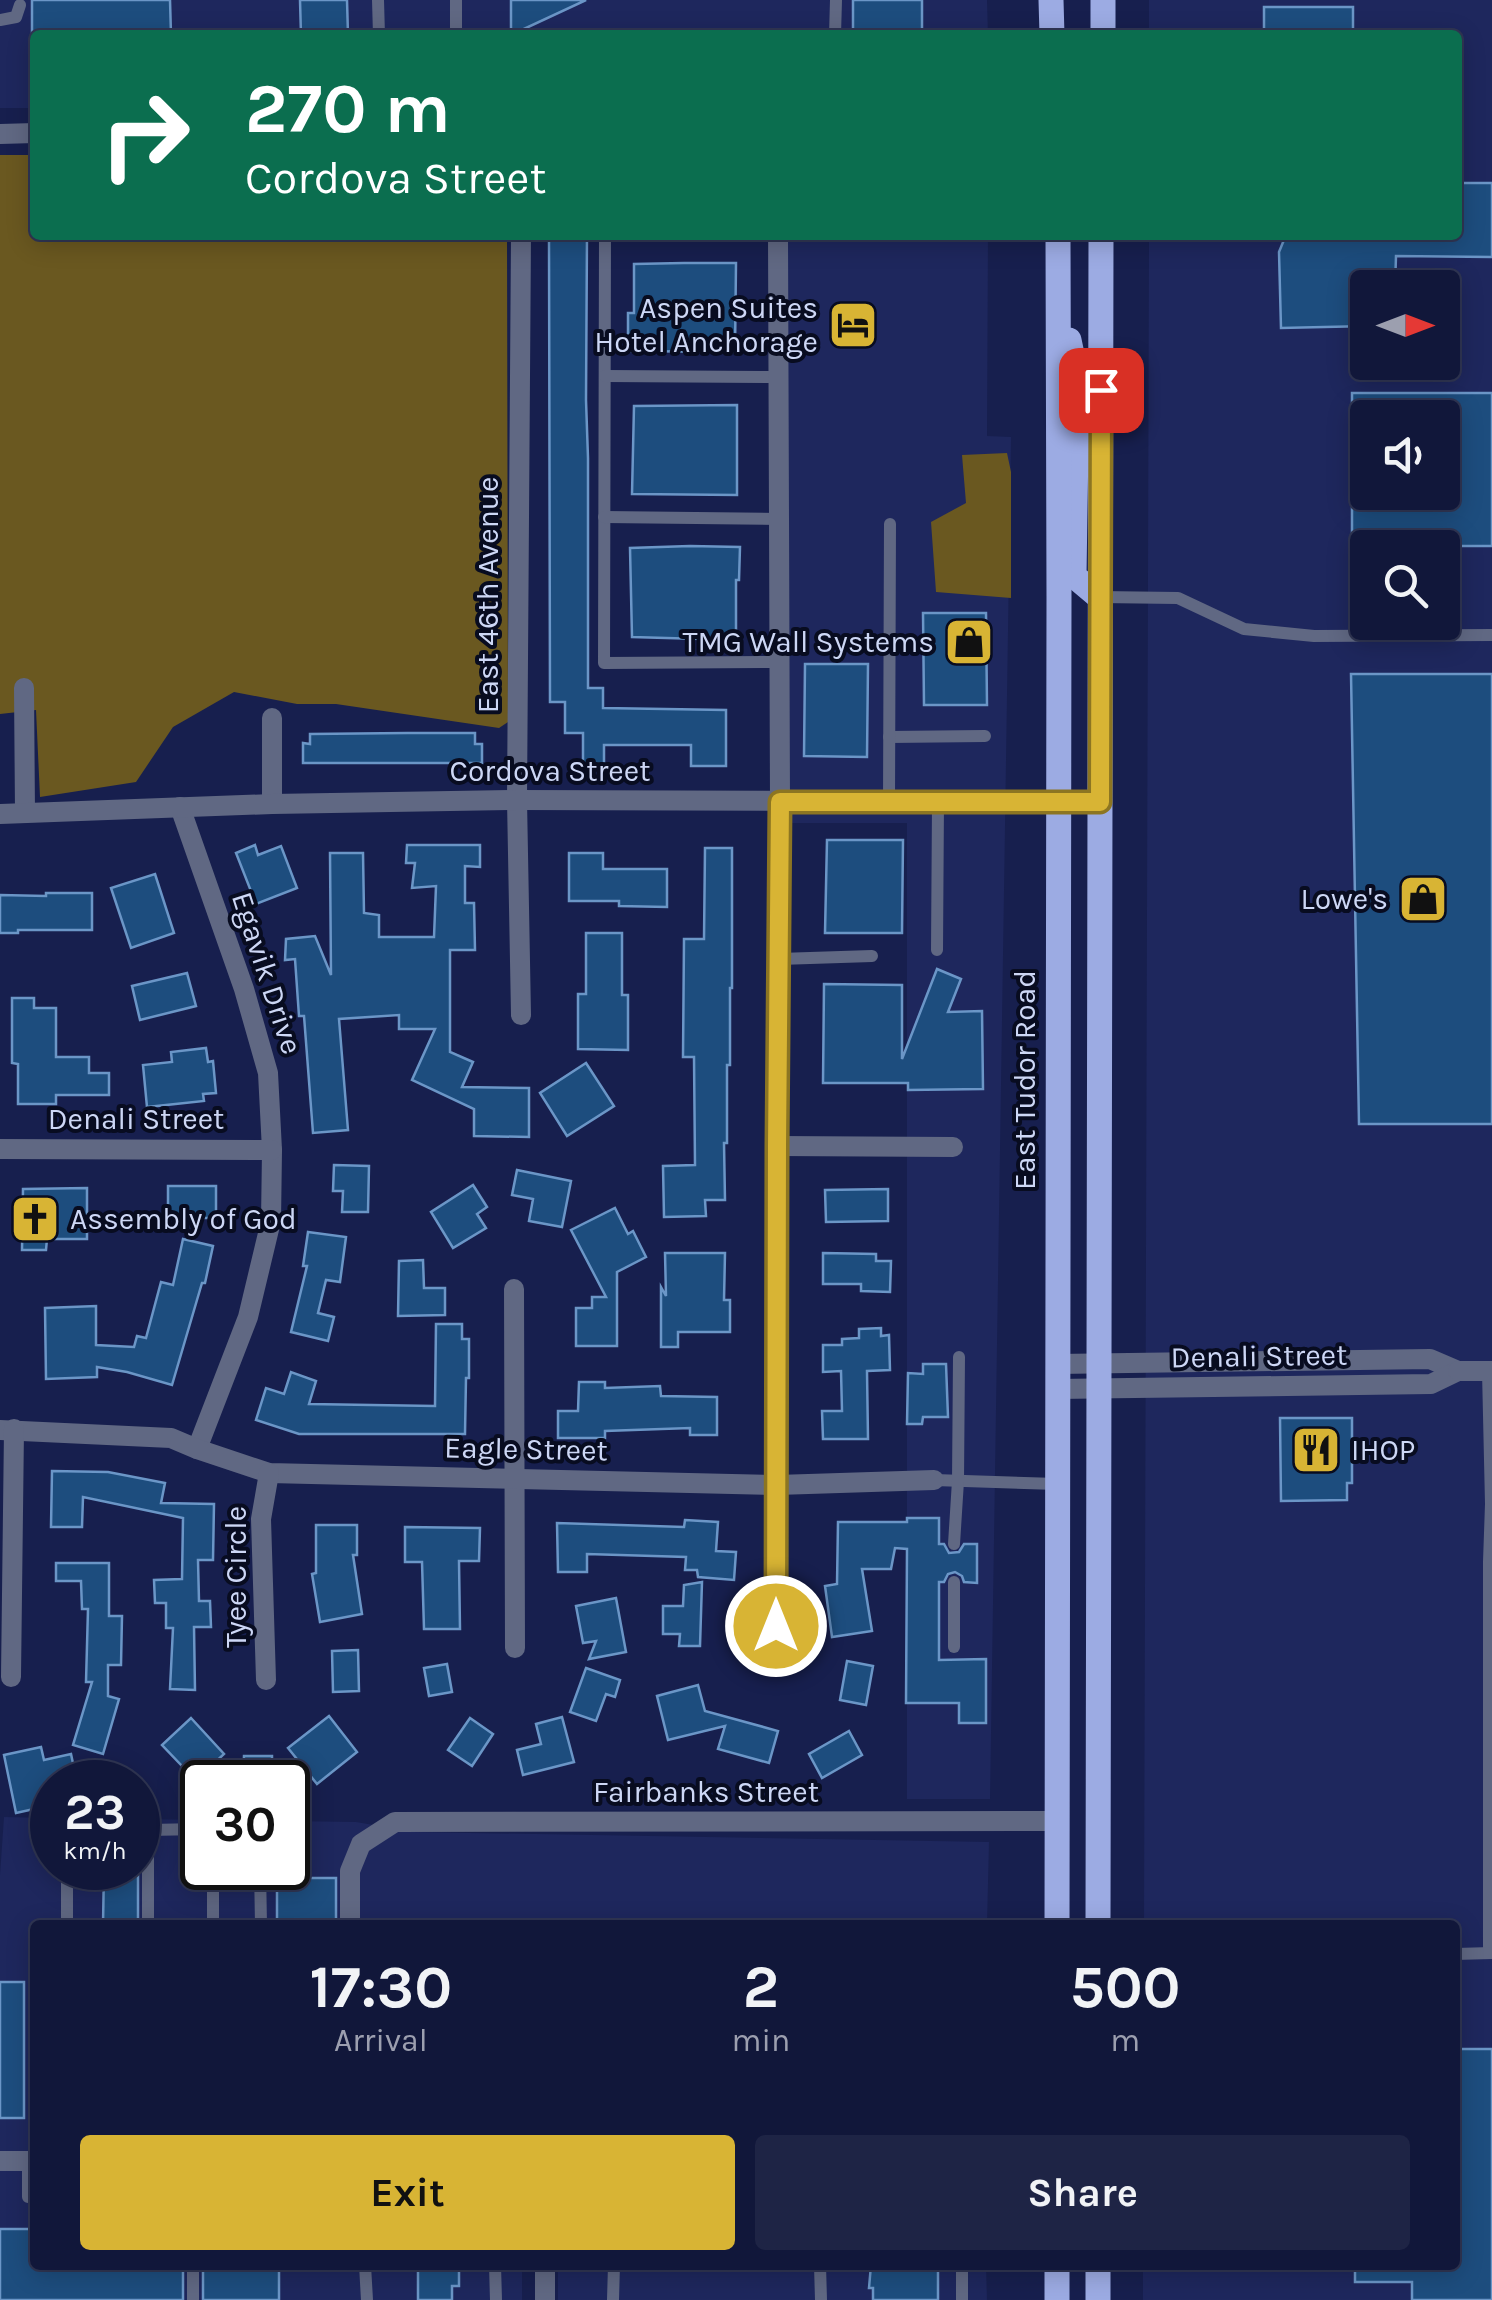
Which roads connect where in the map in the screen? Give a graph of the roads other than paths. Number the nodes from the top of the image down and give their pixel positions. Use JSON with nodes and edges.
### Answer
{"nodes":[{"id":1,"x":378,"y":0,"type":"edge"},
{"id":2,"x":456,"y":0,"type":"edge"},
{"id":3,"x":836,"y":0,"type":"edge"},
{"id":4,"x":1051,"y":0,"type":"edge"},
{"id":5,"x":1103,"y":0,"type":"edge"},
{"id":6,"x":20,"y":5,"type":"dead end"},
{"id":7,"x":0,"y":20,"type":"edge"},
{"id":8,"x":379,"y":30,"type":"edge"},
{"id":9,"x":456,"y":30,"type":"edge"},
{"id":10,"x":834,"y":30,"type":"edge"},
{"id":11,"x":1052,"y":30,"type":"edge"},
{"id":12,"x":1102,"y":30,"type":"edge"},
{"id":13,"x":30,"y":133,"type":"edge"},
{"id":14,"x":0,"y":134,"type":"edge"},
{"id":15,"x":521,"y":240,"type":"edge"},
{"id":16,"x":605,"y":240,"type":"edge"},
{"id":17,"x":778,"y":240,"type":"edge"},
{"id":18,"x":1058,"y":240,"type":"edge"},
{"id":19,"x":1101,"y":240,"type":"edge"},
{"id":20,"x":1060,"y":291,"type":"junction"},
{"id":21,"x":604,"y":376,"type":"junction"},
{"id":22,"x":778,"y":376,"type":"junction"},
{"id":23,"x":604,"y":518,"type":"junction"},
{"id":24,"x":779,"y":519,"type":"junction"},
{"id":25,"x":890,"y":524,"type":"dead end"},
{"id":26,"x":1100,"y":596,"type":"junction"},
{"id":27,"x":1492,"y":635,"type":"edge"},
{"id":28,"x":780,"y":662,"type":"junction"},
{"id":29,"x":24,"y":688,"type":"dead end"},
{"id":30,"x":272,"y":718,"type":"dead end"},
{"id":31,"x":985,"y":736,"type":"dead end"},
{"id":32,"x":889,"y":737,"type":"junction"},
{"id":33,"x":517,"y":800,"type":"junction"},
{"id":34,"x":780,"y":802,"type":"junction"},
{"id":35,"x":889,"y":802,"type":"junction"},
{"id":36,"x":938,"y":802,"type":"junction"},
{"id":37,"x":1058,"y":802,"type":"junction"},
{"id":38,"x":1100,"y":802,"type":"junction"},
{"id":39,"x":272,"y":804,"type":"junction"},
{"id":40,"x":180,"y":807,"type":"junction"},
{"id":41,"x":26,"y":813,"type":"junction"},
{"id":42,"x":0,"y":814,"type":"edge"},
{"id":43,"x":937,"y":950,"type":"dead end"},
{"id":44,"x":872,"y":956,"type":"dead end"},
{"id":45,"x":778,"y":959,"type":"junction"},
{"id":46,"x":522,"y":1015,"type":"dead end"},
{"id":47,"x":777,"y":1146,"type":"junction"},
{"id":48,"x":952,"y":1147,"type":"dead end"},
{"id":49,"x":0,"y":1149,"type":"edge"},
{"id":50,"x":272,"y":1150,"type":"junction"},
{"id":51,"x":514,"y":1289,"type":"dead end"},
{"id":52,"x":959,"y":1357,"type":"dead end"},
{"id":53,"x":1490,"y":1371,"type":"edge"},
{"id":54,"x":1057,"y":1376,"type":"junction"},
{"id":55,"x":1100,"y":1376,"type":"junction"},
{"id":56,"x":7,"y":1430,"type":"edge"},
{"id":57,"x":197,"y":1449,"type":"junction"},
{"id":58,"x":269,"y":1474,"type":"junction"},
{"id":59,"x":514,"y":1479,"type":"junction"},
{"id":60,"x":934,"y":1480,"type":"joint"},
{"id":61,"x":958,"y":1481,"type":"junction"},
{"id":62,"x":1057,"y":1484,"type":"junction"},
{"id":63,"x":777,"y":1485,"type":"junction"},
{"id":64,"x":954,"y":1544,"type":"dead end"},
{"id":65,"x":954,"y":1582,"type":"dead end"},
{"id":66,"x":954,"y":1646,"type":"dead end"},
{"id":67,"x":514,"y":1648,"type":"dead end"},
{"id":68,"x":776,"y":1662,"type":"dead end"},
{"id":69,"x":11,"y":1677,"type":"dead end"},
{"id":70,"x":266,"y":1680,"type":"dead end"},
{"id":71,"x":1057,"y":1821,"type":"junction"},
{"id":72,"x":67,"y":1890,"type":"edge"},
{"id":73,"x":146,"y":1890,"type":"edge"},
{"id":74,"x":213,"y":1890,"type":"edge"},
{"id":75,"x":260,"y":1890,"type":"edge"},
{"id":76,"x":67,"y":1920,"type":"edge"},
{"id":77,"x":148,"y":1920,"type":"edge"},
{"id":78,"x":213,"y":1920,"type":"edge"},
{"id":79,"x":261,"y":1920,"type":"edge"},
{"id":80,"x":350,"y":1920,"type":"edge"},
{"id":81,"x":1057,"y":1920,"type":"edge"},
{"id":82,"x":1098,"y":1920,"type":"edge"},
{"id":83,"x":1491,"y":1953,"type":"edge"},
{"id":84,"x":1460,"y":1954,"type":"edge"},
{"id":85,"x":0,"y":2161,"type":"edge"},
{"id":86,"x":30,"y":2161,"type":"edge"},
{"id":87,"x":30,"y":2173,"type":"edge"},
{"id":88,"x":30,"y":2197,"type":"edge"},
{"id":89,"x":194,"y":2270,"type":"edge"},
{"id":90,"x":365,"y":2270,"type":"edge"},
{"id":91,"x":495,"y":2270,"type":"edge"},
{"id":92,"x":545,"y":2270,"type":"edge"},
{"id":93,"x":614,"y":2270,"type":"edge"},
{"id":94,"x":820,"y":2270,"type":"edge"},
{"id":95,"x":962,"y":2270,"type":"edge"},
{"id":96,"x":1057,"y":2270,"type":"edge"},
{"id":97,"x":1098,"y":2270,"type":"edge"},
{"id":98,"x":193,"y":2300,"type":"edge"},
{"id":99,"x":368,"y":2300,"type":"edge"},
{"id":100,"x":496,"y":2300,"type":"edge"},
{"id":101,"x":545,"y":2300,"type":"edge"},
{"id":102,"x":613,"y":2300,"type":"edge"},
{"id":103,"x":821,"y":2300,"type":"edge"},
{"id":104,"x":962,"y":2300,"type":"edge"},
{"id":105,"x":1057,"y":2300,"type":"edge"},
{"id":106,"x":1098,"y":2300,"type":"edge"}],
"edges":[{"from":1,"to":8,"type":"lane"},
{"from":2,"to":9,"type":"lane"},
{"from":3,"to":10,"type":"lane"},
{"from":4,"to":11,"type":"main road"},
{"from":5,"to":12,"type":"main road"},
{"from":6,"to":7,"type":"lane"},
{"from":13,"to":14,"type":"street"},
{"from":15,"to":33,"type":"street","name":"East 46th Avenue"},
{"from":16,"to":21,"type":"lane"},
{"from":17,"to":22,"type":"street"},
{"from":18,"to":20,"type":"main road","name":"East Tudor Road"},
{"from":19,"to":26,"type":"main road"},
{"from":20,"to":26,"type":"main road"},
{"from":20,"to":37,"type":"main road","name":"East Tudor Road"},
{"from":21,"to":22,"type":"lane"},
{"from":21,"to":23,"type":"lane"},
{"from":22,"to":24,"type":"street"},
{"from":23,"to":24,"type":"lane"},
{"from":23,"to":28,"type":"lane"},
{"from":24,"to":28,"type":"street"},
{"from":25,"to":32,"type":"lane"},
{"from":26,"to":27,"type":"lane"},
{"from":26,"to":38,"type":"main road"},
{"from":28,"to":34,"type":"street"},
{"from":29,"to":41,"type":"street"},
{"from":30,"to":39,"type":"street"},
{"from":31,"to":32,"type":"lane"},
{"from":32,"to":35,"type":"lane"},
{"from":33,"to":34,"type":"street","name":"Cordova Street"},
{"from":33,"to":39,"type":"street","name":"Cordova Street"},
{"from":33,"to":46,"type":"street","name":"East 46th Avenue"},
{"from":34,"to":35,"type":"street","name":"Cordova Street"},
{"from":34,"to":45,"type":"street"},
{"from":35,"to":36,"type":"street","name":"Cordova Street"},
{"from":36,"to":37,"type":"street","name":"Cordova Street"},
{"from":36,"to":43,"type":"lane"},
{"from":37,"to":38,"type":"street","name":"Cordova Street"},
{"from":37,"to":54,"type":"main road","name":"East Tudor Road"},
{"from":38,"to":55,"type":"main road"},
{"from":39,"to":40,"type":"street","name":"Cordova Street"},
{"from":40,"to":41,"type":"street","name":"Cordova Street"},
{"from":40,"to":50,"type":"street","name":"Egavik Drive"},
{"from":41,"to":42,"type":"street","name":"Cordova Street"},
{"from":44,"to":45,"type":"lane"},
{"from":45,"to":47,"type":"street"},
{"from":47,"to":48,"type":"street"},
{"from":47,"to":63,"type":"street"},
{"from":49,"to":50,"type":"street","name":"Denali Street"},
{"from":50,"to":57,"type":"street","name":"Egavik Drive"},
{"from":51,"to":59,"type":"street"},
{"from":52,"to":61,"type":"lane"},
{"from":53,"to":55,"type":"street","name":"Denali Street"},
{"from":53,"to":83,"type":"lane"},
{"from":54,"to":55,"type":"street","name":"Denali Street"},
{"from":54,"to":62,"type":"main road","name":"East Tudor Road"},
{"from":55,"to":82,"type":"main road"},
{"from":56,"to":57,"type":"street","name":"Eagle Street"},
{"from":56,"to":69,"type":"street"},
{"from":57,"to":58,"type":"street","name":"Eagle Street"},
{"from":58,"to":59,"type":"street","name":"Eagle Street"},
{"from":58,"to":70,"type":"street","name":"Tyee Circle"},
{"from":59,"to":63,"type":"street","name":"Eagle Street"},
{"from":59,"to":67,"type":"street"},
{"from":60,"to":61,"type":"lane","name":"Eagle Street"},
{"from":60,"to":63,"type":"street","name":"Eagle Street"},
{"from":61,"to":62,"type":"lane","name":"Eagle Street"},
{"from":61,"to":64,"type":"lane"},
{"from":62,"to":71,"type":"main road","name":"East Tudor Road"},
{"from":63,"to":68,"type":"street"},
{"from":65,"to":66,"type":"lane"},
{"from":71,"to":80,"type":"street","name":"Fairbanks Street"},
{"from":71,"to":81,"type":"main road","name":"East Tudor Road"},
{"from":72,"to":76,"type":"lane"},
{"from":73,"to":77,"type":"lane"},
{"from":74,"to":78,"type":"lane"},
{"from":75,"to":79,"type":"lane"},
{"from":83,"to":84,"type":"lane"},
{"from":85,"to":86,"type":"street"},
{"from":87,"to":88,"type":"lane"},
{"from":89,"to":98,"type":"lane"},
{"from":90,"to":99,"type":"lane"},
{"from":91,"to":100,"type":"lane"},
{"from":92,"to":101,"type":"street"},
{"from":93,"to":102,"type":"lane"},
{"from":94,"to":103,"type":"lane"},
{"from":95,"to":104,"type":"lane"},
{"from":96,"to":105,"type":"main road"},
{"from":97,"to":106,"type":"main road"}]}
